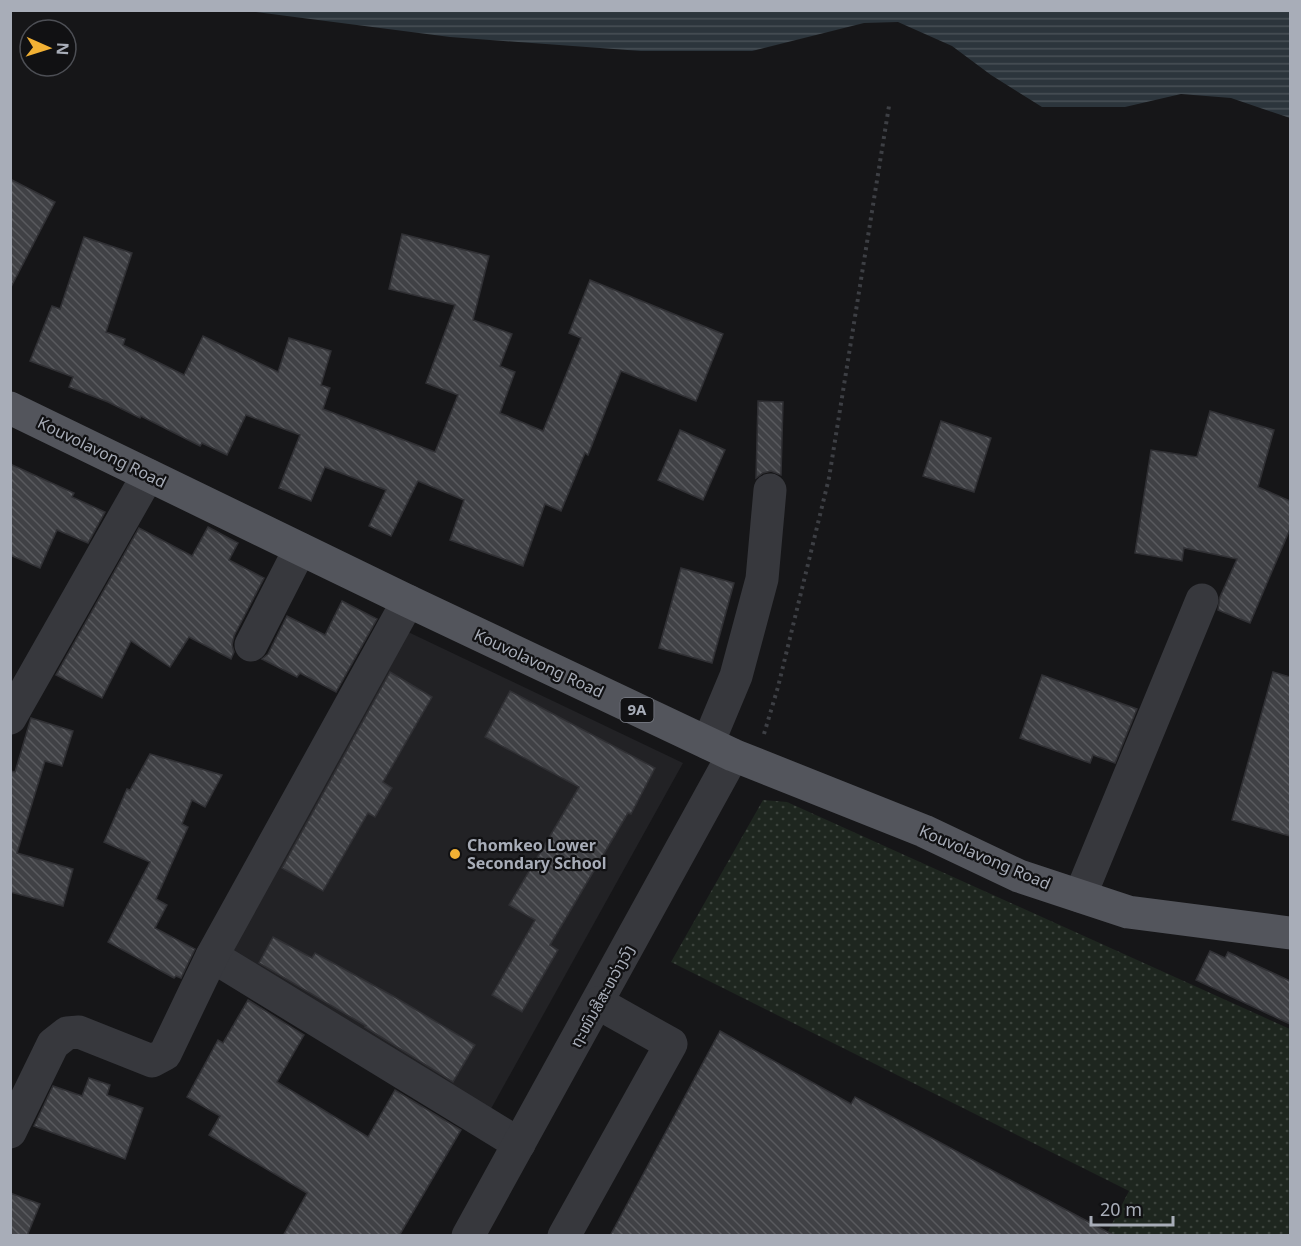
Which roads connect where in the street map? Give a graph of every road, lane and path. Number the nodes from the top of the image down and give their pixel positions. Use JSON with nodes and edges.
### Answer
{"nodes":[{"id":1,"x":889,"y":106,"type":"dead end"},
{"id":2,"x":10,"y":408,"type":"edge"},
{"id":3,"x":148,"y":475,"type":"junction"},
{"id":4,"x":770,"y":490,"type":"dead end"},
{"id":5,"x":300,"y":549,"type":"junction"},
{"id":6,"x":1202,"y":600,"type":"dead end"},
{"id":7,"x":408,"y":601,"type":"junction"},
{"id":8,"x":252,"y":645,"type":"dead end"},
{"id":9,"x":10,"y":718,"type":"edge"},
{"id":10,"x":732,"y":754,"type":"junction"},
{"id":11,"x":1080,"y":896,"type":"junction"},
{"id":12,"x":1290,"y":933,"type":"edge"},
{"id":13,"x":212,"y":956,"type":"junction"},
{"id":14,"x":598,"y":1003,"type":"junction"},
{"id":15,"x":10,"y":1132,"type":"edge"},
{"id":16,"x":519,"y":1144,"type":"junction"},
{"id":17,"x":468,"y":1236,"type":"edge"},
{"id":18,"x":564,"y":1236,"type":"edge"}],
"edges":[{"from":1,"to":10,"type":"path"},
{"from":2,"to":3,"type":"main road","name":"Kouvolavong Road","number":"9A"},
{"from":3,"to":5,"type":"main road","name":"Kouvolavong Road","number":"9A"},
{"from":3,"to":9,"type":"street"},
{"from":4,"to":10,"type":"street","name":"ຖະໜົນສີສະຫວ່າງວົງ"},
{"from":5,"to":7,"type":"main road","name":"Kouvolavong Road","number":"9A"},
{"from":5,"to":8,"type":"street"},
{"from":6,"to":11,"type":"street"},
{"from":7,"to":10,"type":"main road","name":"Kouvolavong Road","number":"9A"},
{"from":7,"to":13,"type":"street"},
{"from":10,"to":11,"type":"main road","name":"Kouvolavong Road","number":"9A"},
{"from":10,"to":14,"type":"street","name":"ຖະໜົນສີສະຫວ່າງວົງ"},
{"from":11,"to":12,"type":"main road","name":"Kouvolavong Road","number":"9A"},
{"from":13,"to":15,"type":"street"},
{"from":13,"to":16,"type":"street"},
{"from":14,"to":16,"type":"street","name":"ຖະໜົນສີສະຫວ່າງວົງ"},
{"from":14,"to":18,"type":"street"},
{"from":16,"to":17,"type":"street","name":"ຖະໜົນສີສະຫວ່າງວົງ"}]}
